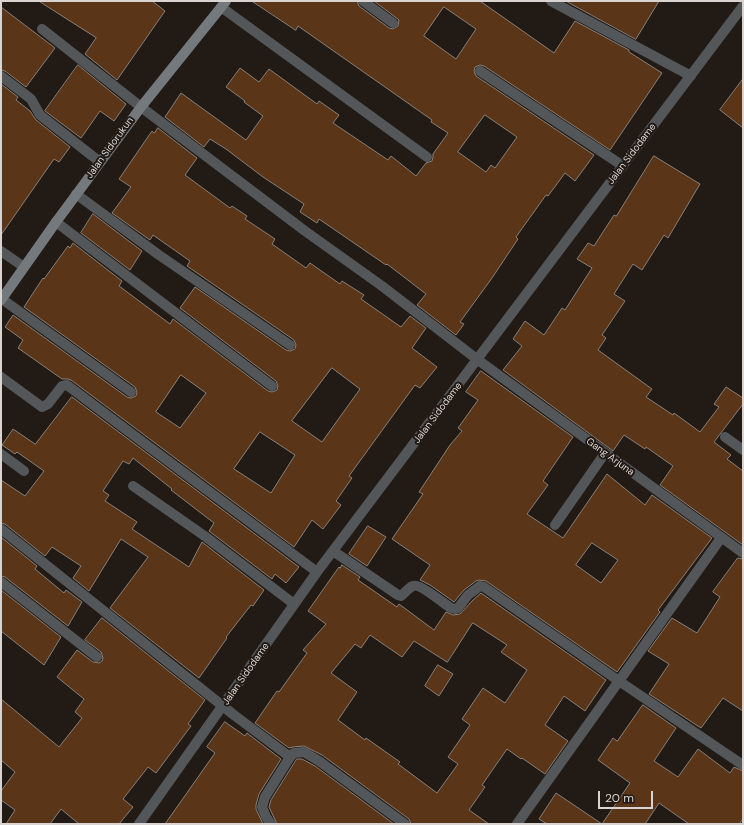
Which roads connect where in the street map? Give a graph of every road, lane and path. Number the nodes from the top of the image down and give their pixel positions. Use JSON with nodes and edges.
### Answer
{"nodes":[{"id":1,"x":363,"y":1,"type":"edge"},
{"id":2,"x":551,"y":1,"type":"edge"},
{"id":3,"x":223,"y":4,"type":"edge"},
{"id":4,"x":743,"y":6,"type":"edge"},
{"id":5,"x":393,"y":23,"type":"dead end"},
{"id":6,"x":42,"y":29,"type":"dead end"},
{"id":7,"x":480,"y":71,"type":"dead end"},
{"id":8,"x":1,"y":76,"type":"edge"},
{"id":9,"x":691,"y":76,"type":"junction"},
{"id":10,"x":141,"y":107,"type":"junction"},
{"id":11,"x":427,"y":157,"type":"dead end"},
{"id":12,"x":100,"y":162,"type":"junction"},
{"id":13,"x":623,"y":166,"type":"junction"},
{"id":14,"x":76,"y":194,"type":"junction"},
{"id":15,"x":56,"y":222,"type":"junction"},
{"id":16,"x":1,"y":251,"type":"edge"},
{"id":17,"x":24,"y":267,"type":"junction"},
{"id":18,"x":1,"y":300,"type":"edge"},
{"id":19,"x":290,"y":345,"type":"dead end"},
{"id":20,"x":478,"y":360,"type":"junction"},
{"id":21,"x":1,"y":377,"type":"edge"},
{"id":22,"x":272,"y":386,"type":"dead end"},
{"id":23,"x":131,"y":392,"type":"dead end"},
{"id":24,"x":725,"y":437,"type":"dead end"},
{"id":25,"x":743,"y":450,"type":"edge"},
{"id":26,"x":605,"y":453,"type":"junction"},
{"id":27,"x":1,"y":454,"type":"edge"},
{"id":28,"x":24,"y":471,"type":"dead end"},
{"id":29,"x":133,"y":486,"type":"dead end"},
{"id":30,"x":555,"y":525,"type":"dead end"},
{"id":31,"x":1,"y":529,"type":"edge"},
{"id":32,"x":721,"y":538,"type":"junction"},
{"id":33,"x":333,"y":551,"type":"junction"},
{"id":34,"x":743,"y":553,"type":"edge"},
{"id":35,"x":317,"y":572,"type":"junction"},
{"id":36,"x":1,"y":582,"type":"edge"},
{"id":37,"x":294,"y":604,"type":"junction"},
{"id":38,"x":97,"y":657,"type":"dead end"},
{"id":39,"x":619,"y":681,"type":"junction"},
{"id":40,"x":223,"y":706,"type":"junction"},
{"id":41,"x":290,"y":757,"type":"junction"},
{"id":42,"x":743,"y":764,"type":"edge"},
{"id":43,"x":139,"y":824,"type":"edge"},
{"id":44,"x":271,"y":824,"type":"edge"},
{"id":45,"x":405,"y":824,"type":"edge"},
{"id":46,"x":517,"y":824,"type":"edge"}],
"edges":[{"from":1,"to":5,"type":"street"},
{"from":2,"to":9,"type":"street"},
{"from":3,"to":10,"type":"street","name":"Jalan Sidorukun"},
{"from":3,"to":11,"type":"street"},
{"from":4,"to":9,"type":"street","name":"Jalan Sidodame"},
{"from":6,"to":10,"type":"street","name":"Gang Arjuna"},
{"from":7,"to":13,"type":"street"},
{"from":8,"to":12,"type":"street"},
{"from":9,"to":13,"type":"street","name":"Jalan Sidodame"},
{"from":10,"to":12,"type":"street","name":"Jalan Sidorukun"},
{"from":10,"to":20,"type":"street","name":"Gang Arjuna"},
{"from":12,"to":14,"type":"street","name":"Jalan Sidorukun"},
{"from":13,"to":20,"type":"street","name":"Jalan Sidodame"},
{"from":14,"to":15,"type":"street","name":"Jalan Sidorukun"},
{"from":14,"to":19,"type":"street"},
{"from":15,"to":17,"type":"street","name":"Jalan Sidorukun"},
{"from":15,"to":22,"type":"street"},
{"from":16,"to":17,"type":"street"},
{"from":17,"to":18,"type":"street","name":"Jalan Sidorukun"},
{"from":18,"to":23,"type":"street"},
{"from":20,"to":26,"type":"street","name":"Gang Arjuna"},
{"from":20,"to":33,"type":"street","name":"Jalan Sidodame"},
{"from":21,"to":35,"type":"street"},
{"from":24,"to":25,"type":"street"},
{"from":26,"to":30,"type":"street"},
{"from":26,"to":32,"type":"street","name":"Gang Arjuna"},
{"from":27,"to":28,"type":"street"},
{"from":29,"to":37,"type":"street"},
{"from":31,"to":40,"type":"street"},
{"from":32,"to":34,"type":"street","name":"Gang Arjuna"},
{"from":32,"to":39,"type":"street"},
{"from":33,"to":35,"type":"street","name":"Jalan Sidodame"},
{"from":33,"to":39,"type":"street"},
{"from":35,"to":37,"type":"street","name":"Jalan Sidodame"},
{"from":36,"to":38,"type":"street"},
{"from":37,"to":40,"type":"street","name":"Jalan Sidodame"},
{"from":39,"to":42,"type":"street"},
{"from":39,"to":46,"type":"street"},
{"from":40,"to":41,"type":"street"},
{"from":40,"to":43,"type":"street","name":"Jalan Sidodame"},
{"from":41,"to":44,"type":"street"},
{"from":41,"to":45,"type":"street"}]}
